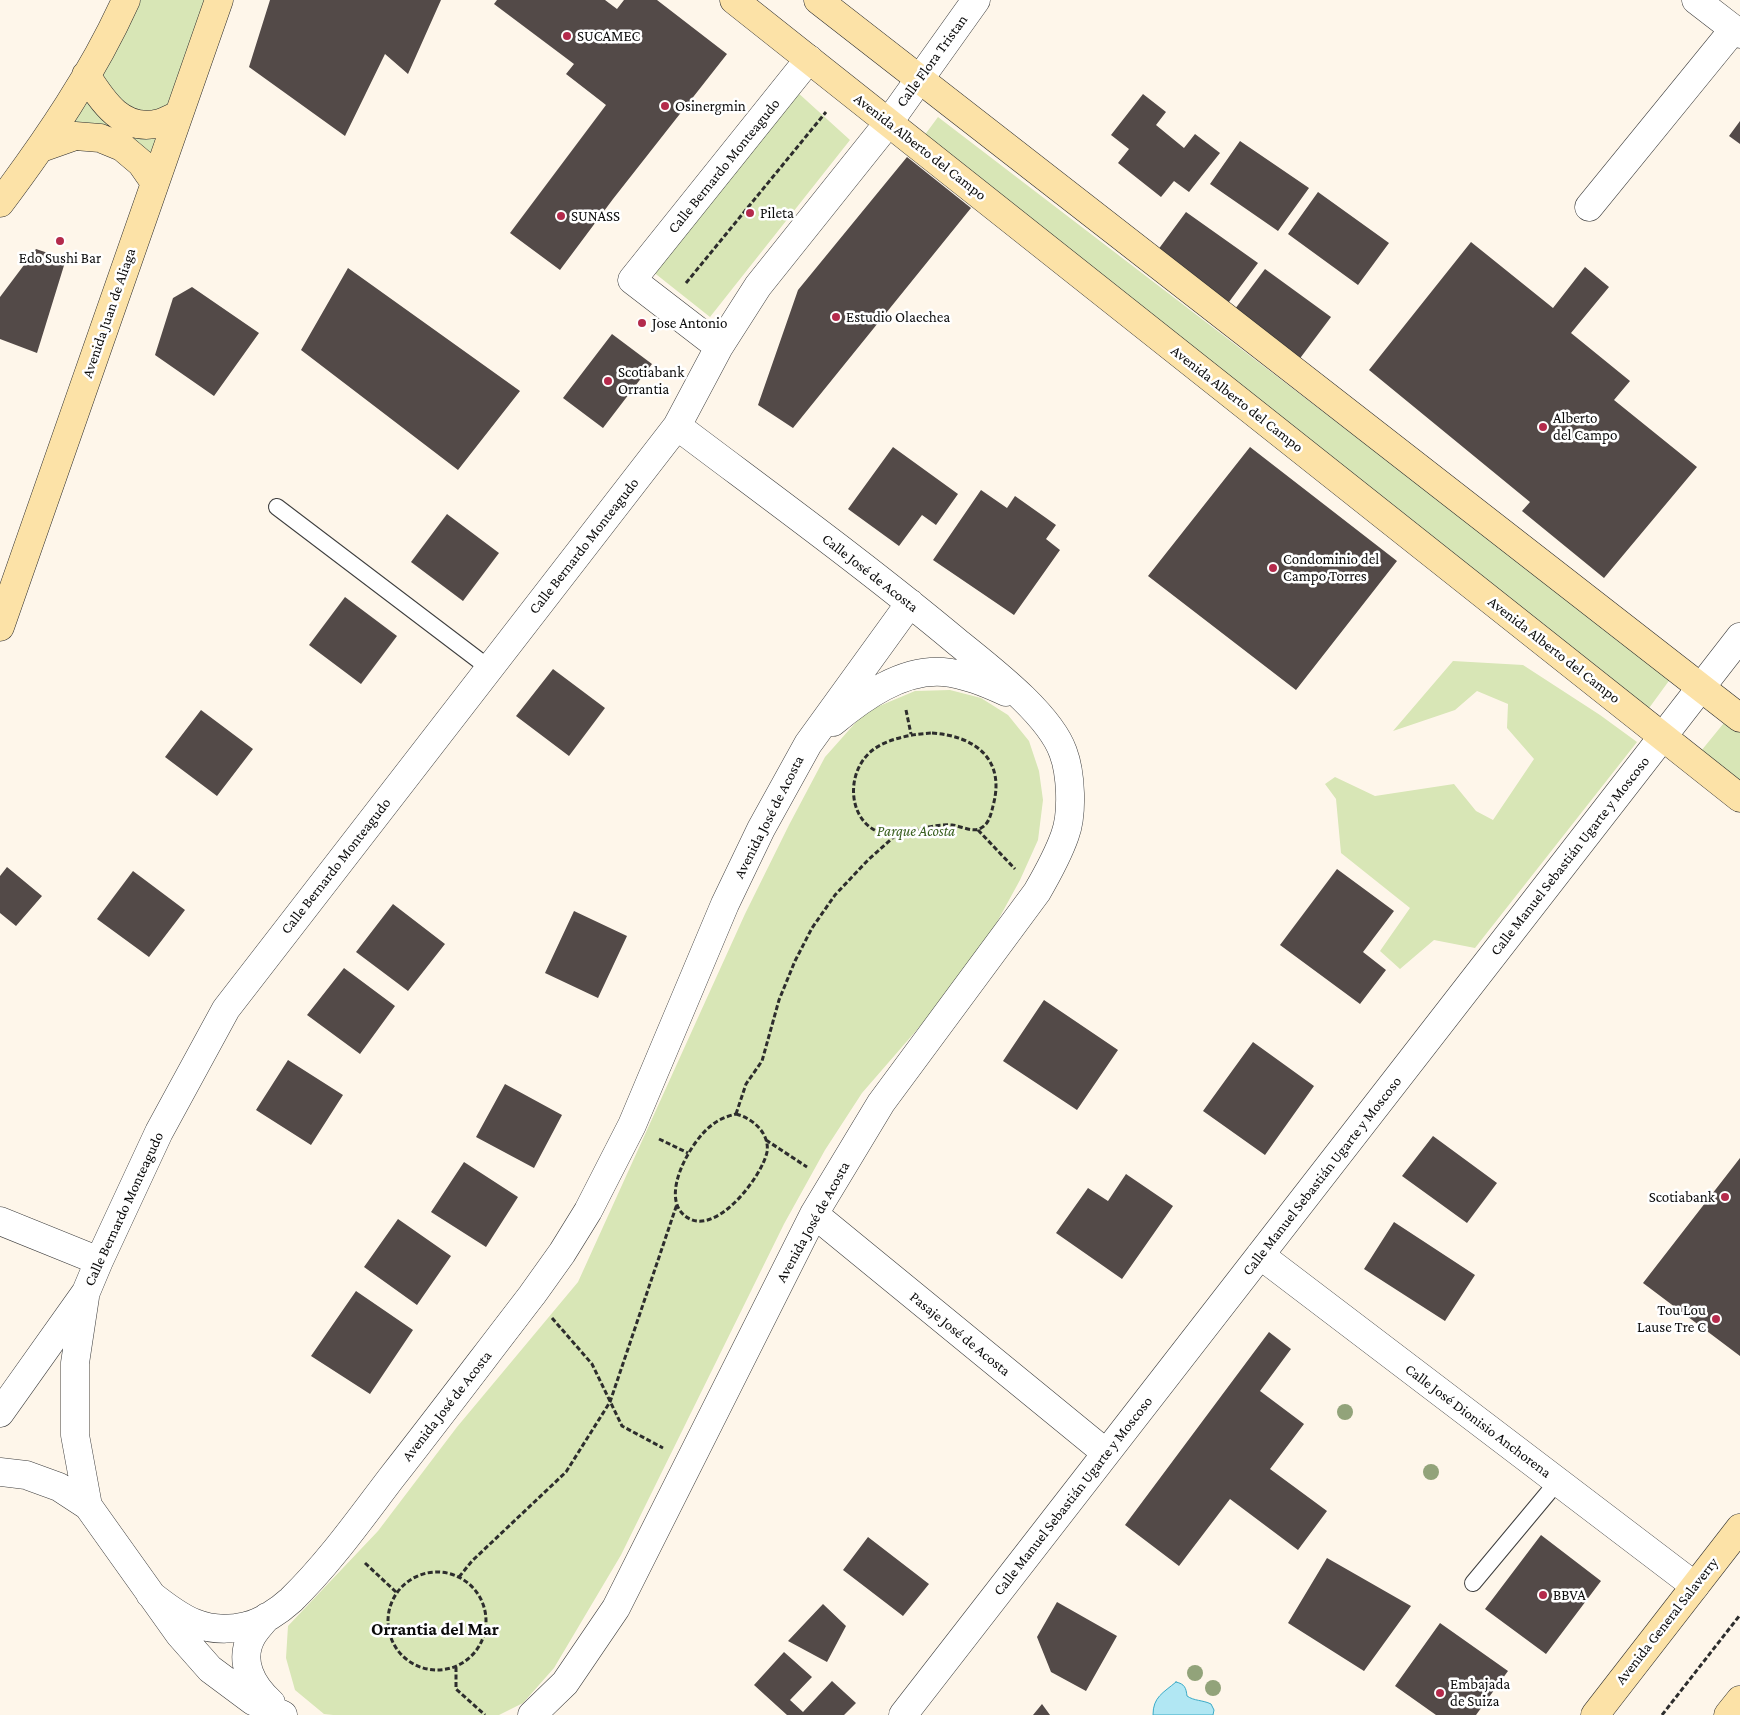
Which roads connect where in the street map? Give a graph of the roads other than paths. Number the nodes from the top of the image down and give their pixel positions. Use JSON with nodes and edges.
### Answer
{"nodes":[{"id":1,"x":126,"y":0,"type":"edge"},
{"id":2,"x":219,"y":0,"type":"edge"},
{"id":3,"x":734,"y":0,"type":"edge"},
{"id":4,"x":818,"y":0,"type":"edge"},
{"id":5,"x":976,"y":0,"type":"edge"},
{"id":6,"x":1696,"y":0,"type":"edge"},
{"id":7,"x":1737,"y":32,"type":"edge"},
{"id":8,"x":809,"y":59,"type":"junction"},
{"id":9,"x":86,"y":76,"type":"junction"},
{"id":10,"x":920,"y":79,"type":"junction"},
{"id":11,"x":178,"y":115,"type":"junction"},
{"id":12,"x":888,"y":122,"type":"junction"},
{"id":13,"x":42,"y":148,"type":"junction"},
{"id":14,"x":154,"y":183,"type":"junction"},
{"id":15,"x":0,"y":203,"type":"edge"},
{"id":16,"x":1589,"y":207,"type":"dead end"},
{"id":17,"x":719,"y":347,"type":"junction"},
{"id":18,"x":678,"y":426,"type":"junction"},
{"id":19,"x":277,"y":507,"type":"dead end"},
{"id":20,"x":910,"y":603,"type":"junction"},
{"id":21,"x":0,"y":627,"type":"edge"},
{"id":22,"x":1740,"y":637,"type":"edge"},
{"id":23,"x":489,"y":668,"type":"junction"},
{"id":24,"x":1700,"y":688,"type":"junction"},
{"id":25,"x":1740,"y":718,"type":"edge"},
{"id":26,"x":1044,"y":722,"type":"junction"},
{"id":27,"x":1663,"y":736,"type":"junction"},
{"id":28,"x":808,"y":744,"type":"junction"},
{"id":29,"x":1740,"y":798,"type":"edge"},
{"id":30,"x":814,"y":1214,"type":"junction"},
{"id":31,"x":0,"y":1221,"type":"edge"},
{"id":32,"x":1260,"y":1255,"type":"junction"},
{"id":33,"x":99,"y":1261,"type":"junction"},
{"id":34,"x":86,"y":1292,"type":"junction"},
{"id":35,"x":0,"y":1413,"type":"edge"},
{"id":36,"x":1106,"y":1453,"type":"junction"},
{"id":37,"x":0,"y":1472,"type":"edge"},
{"id":38,"x":1558,"y":1481,"type":"junction"},
{"id":39,"x":88,"y":1506,"type":"junction"},
{"id":40,"x":1740,"y":1528,"type":"edge"},
{"id":41,"x":1473,"y":1583,"type":"dead end"},
{"id":42,"x":1696,"y":1586,"type":"junction"},
{"id":43,"x":150,"y":1594,"type":"junction"},
{"id":44,"x":267,"y":1617,"type":"junction"},
{"id":45,"x":1740,"y":1700,"type":"edge"},
{"id":46,"x":284,"y":1715,"type":"edge"},
{"id":47,"x":532,"y":1715,"type":"edge"},
{"id":48,"x":903,"y":1715,"type":"edge"},
{"id":49,"x":1595,"y":1715,"type":"edge"},
{"id":50,"x":1728,"y":1715,"type":"edge"}],
"edges":[{"from":1,"to":9,"type":"main road"},
{"from":2,"to":11,"type":"main road","name":"Avenida Juan de Aliaga"},
{"from":3,"to":8,"type":"main road","name":"Avenida Alberto del Campo"},
{"from":4,"to":10,"type":"main road"},
{"from":5,"to":10,"type":"street","name":"Calle Flora Tristan"},
{"from":6,"to":7,"type":"street"},
{"from":7,"to":16,"type":"street"},
{"from":8,"to":12,"type":"main road","name":"Avenida Alberto del Campo"},
{"from":8,"to":17,"type":"street","name":"Calle Bernardo Monteagudo"},
{"from":9,"to":11,"type":"main road"},
{"from":9,"to":13,"type":"main road"},
{"from":10,"to":12,"type":"street","name":"Calle Flora Tristan"},
{"from":10,"to":24,"type":"main road"},
{"from":11,"to":14,"type":"main road","name":"Avenida Juan de Aliaga"},
{"from":12,"to":17,"type":"street","name":"Calle Bernardo Monteagudo"},
{"from":12,"to":27,"type":"main road","name":"Avenida Alberto del Campo"},
{"from":13,"to":14,"type":"main road"},
{"from":13,"to":15,"type":"main road"},
{"from":14,"to":21,"type":"main road","name":"Avenida Juan de Aliaga"},
{"from":17,"to":18,"type":"street","name":"Calle Bernardo Monteagudo"},
{"from":18,"to":20,"type":"street","name":"Calle José de Acosta"},
{"from":18,"to":23,"type":"street","name":"Calle Bernardo Monteagudo"},
{"from":19,"to":23,"type":"lane"},
{"from":20,"to":26,"type":"street","name":"Calle José de Acosta"},
{"from":20,"to":28,"type":"street","name":"Avenida José de Acosta"},
{"from":22,"to":24,"type":"street","name":"Calle Manuel Sebastián Ugarte y Moscoso"},
{"from":23,"to":33,"type":"street","name":"Calle Bernardo Monteagudo"},
{"from":24,"to":25,"type":"main road"},
{"from":24,"to":27,"type":"street","name":"Calle Manuel Sebastián Ugarte y Moscoso"},
{"from":26,"to":28,"type":"street","name":"Avenida José de Acosta"},
{"from":26,"to":30,"type":"street","name":"Avenida José de Acosta"},
{"from":27,"to":29,"type":"main road","name":"Avenida Alberto del Campo"},
{"from":27,"to":32,"type":"street","name":"Calle Manuel Sebastián Ugarte y Moscoso"},
{"from":28,"to":44,"type":"street","name":"Avenida José de Acosta"},
{"from":30,"to":36,"type":"street","name":"Pasaje José de Acosta"},
{"from":30,"to":47,"type":"street","name":"Avenida José de Acosta"},
{"from":31,"to":33,"type":"street"},
{"from":32,"to":36,"type":"street","name":"Calle Manuel Sebastián Ugarte y Moscoso"},
{"from":32,"to":38,"type":"street","name":"Calle José Dionisio Anchorena"},
{"from":33,"to":34,"type":"street","name":"Calle Bernardo Monteagudo"},
{"from":34,"to":35,"type":"street","name":"Calle Bernardo Monteagudo"},
{"from":34,"to":39,"type":"street","name":"Avenida José de Acosta"},
{"from":36,"to":48,"type":"street","name":"Calle Manuel Sebastián Ugarte y Moscoso"},
{"from":37,"to":39,"type":"street","name":"Avenida José de Acosta"},
{"from":38,"to":41,"type":"lane"},
{"from":38,"to":42,"type":"street","name":"Calle José Dionisio Anchorena"},
{"from":39,"to":43,"type":"street","name":"Avenida José de Acosta"},
{"from":40,"to":42,"type":"main road","name":"Avenida General Salaverry"},
{"from":42,"to":49,"type":"main road","name":"Avenida General Salaverry"},
{"from":43,"to":44,"type":"street","name":"Avenida José de Acosta"},
{"from":43,"to":46,"type":"street","name":"Avenida José de Acosta"},
{"from":44,"to":46,"type":"street","name":"Avenida José de Acosta"},
{"from":45,"to":50,"type":"main road"}]}
